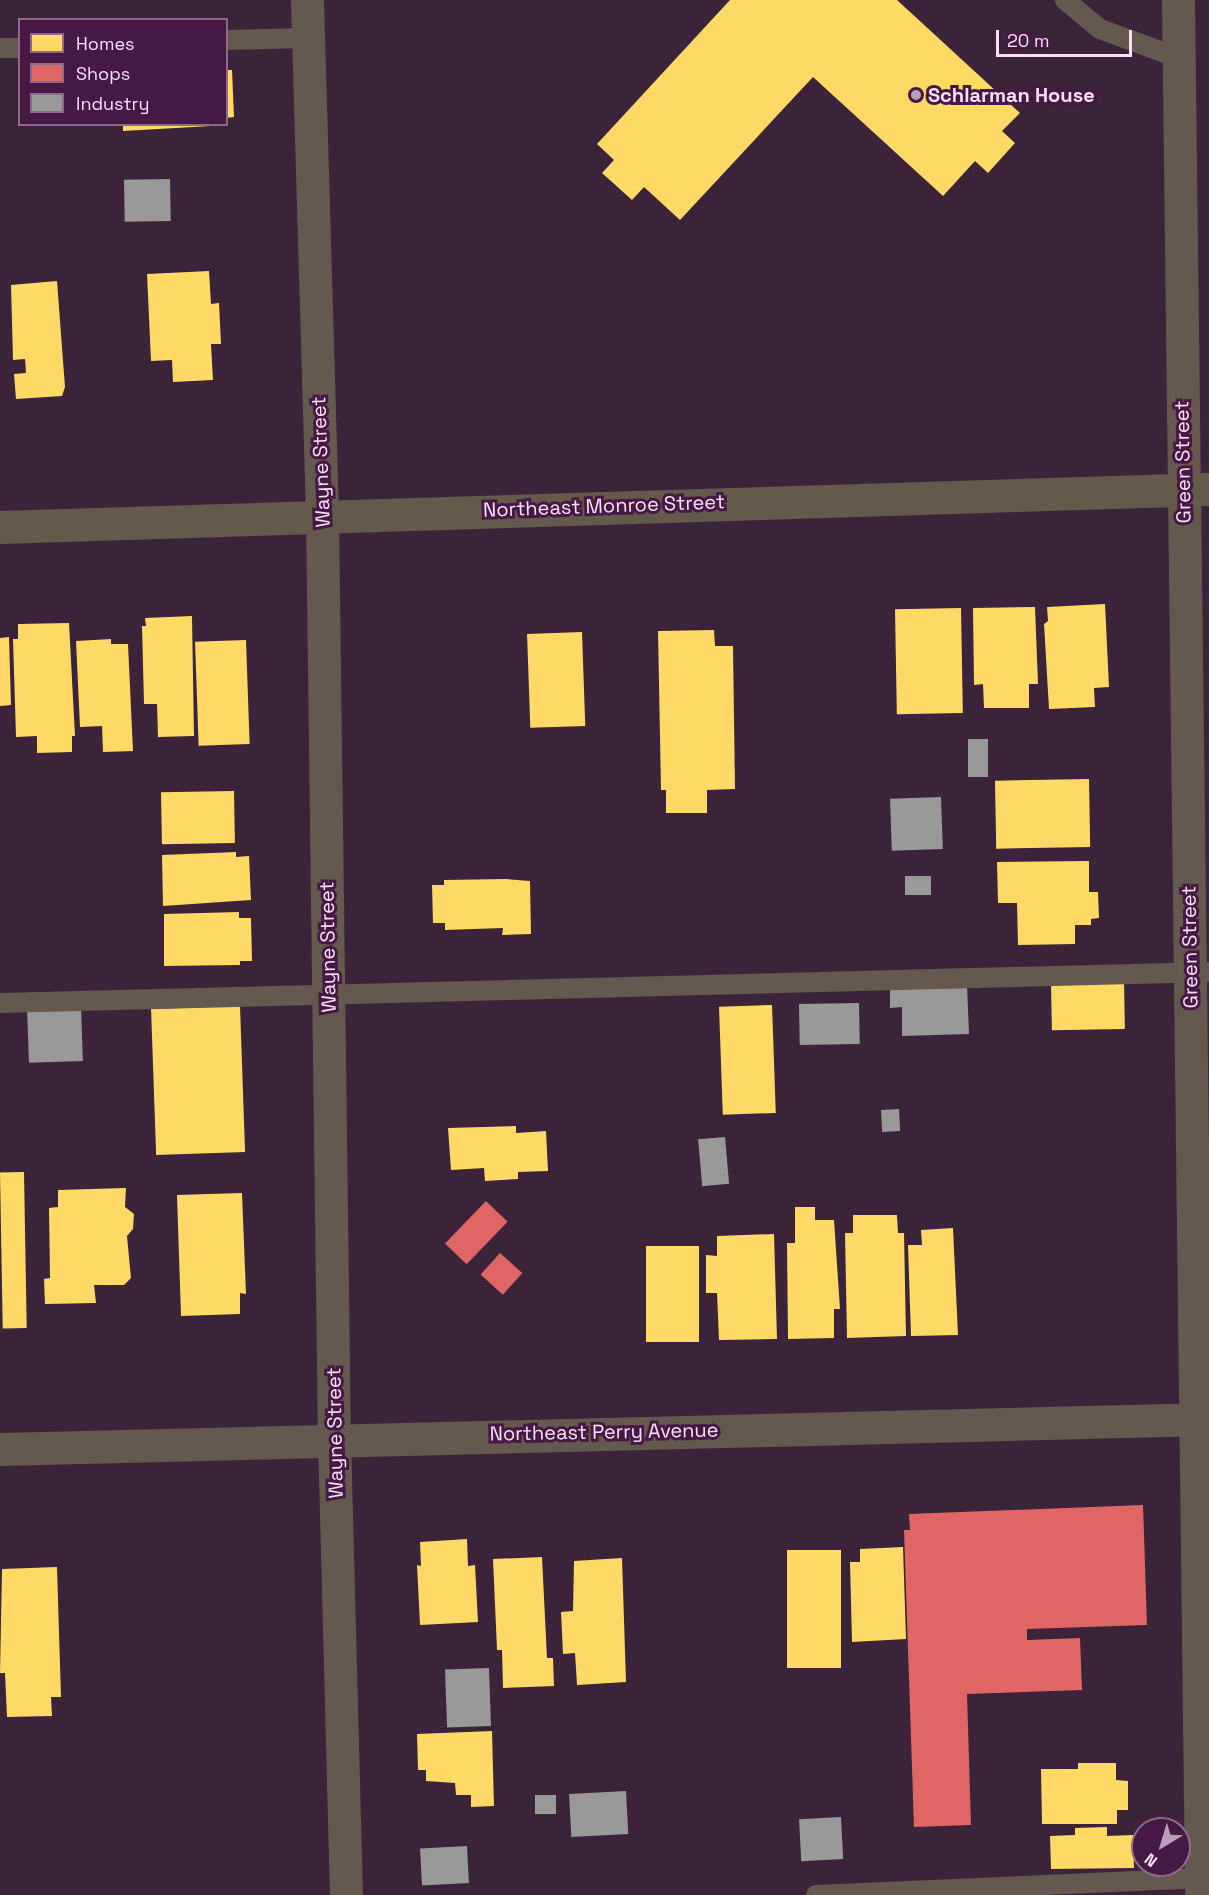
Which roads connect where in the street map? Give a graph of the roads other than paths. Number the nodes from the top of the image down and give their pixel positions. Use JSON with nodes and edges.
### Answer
{"nodes":[{"id":1,"x":308,"y":0,"type":"edge"},
{"id":2,"x":1065,"y":0,"type":"edge"},
{"id":3,"x":1178,"y":0,"type":"edge"},
{"id":4,"x":309,"y":38,"type":"junction"},
{"id":5,"x":228,"y":40,"type":"edge"},
{"id":6,"x":0,"y":48,"type":"edge"},
{"id":7,"x":18,"y":48,"type":"edge"},
{"id":8,"x":1179,"y":58,"type":"junction"},
{"id":9,"x":1196,"y":489,"type":"edge"},
{"id":10,"x":322,"y":514,"type":"junction"},
{"id":11,"x":0,"y":527,"type":"edge"},
{"id":12,"x":1199,"y":972,"type":"edge"},
{"id":13,"x":329,"y":994,"type":"junction"},
{"id":14,"x":0,"y":1003,"type":"edge"},
{"id":15,"x":1203,"y":1419,"type":"edge"},
{"id":16,"x":334,"y":1438,"type":"junction"},
{"id":17,"x":0,"y":1449,"type":"edge"},
{"id":18,"x":1203,"y":1884,"type":"edge"},
{"id":19,"x":346,"y":1895,"type":"edge"},
{"id":20,"x":816,"y":1895,"type":"edge"}],
"edges":[{"from":1,"to":4,"type":"street","name":"Wayne Street"},
{"from":2,"to":8,"type":"lane"},
{"from":3,"to":8,"type":"street","name":"Green Street"},
{"from":4,"to":5,"type":"lane"},
{"from":4,"to":10,"type":"street","name":"Wayne Street"},
{"from":6,"to":7,"type":"lane"},
{"from":8,"to":9,"type":"street","name":"Green Street"},
{"from":9,"to":10,"type":"street","name":"Northeast Monroe Street"},
{"from":9,"to":12,"type":"street","name":"Green Street"},
{"from":10,"to":11,"type":"street","name":"Northeast Monroe Street"},
{"from":10,"to":13,"type":"street","name":"Wayne Street"},
{"from":12,"to":13,"type":"lane"},
{"from":12,"to":15,"type":"street","name":"Green Street"},
{"from":13,"to":14,"type":"lane"},
{"from":13,"to":16,"type":"street","name":"Wayne Street"},
{"from":15,"to":16,"type":"street","name":"Northeast Perry Avenue"},
{"from":15,"to":18,"type":"street","name":"Green Street"},
{"from":16,"to":17,"type":"street","name":"Northeast Perry Avenue"},
{"from":16,"to":19,"type":"street","name":"Wayne Street"},
{"from":18,"to":20,"type":"lane"}]}
